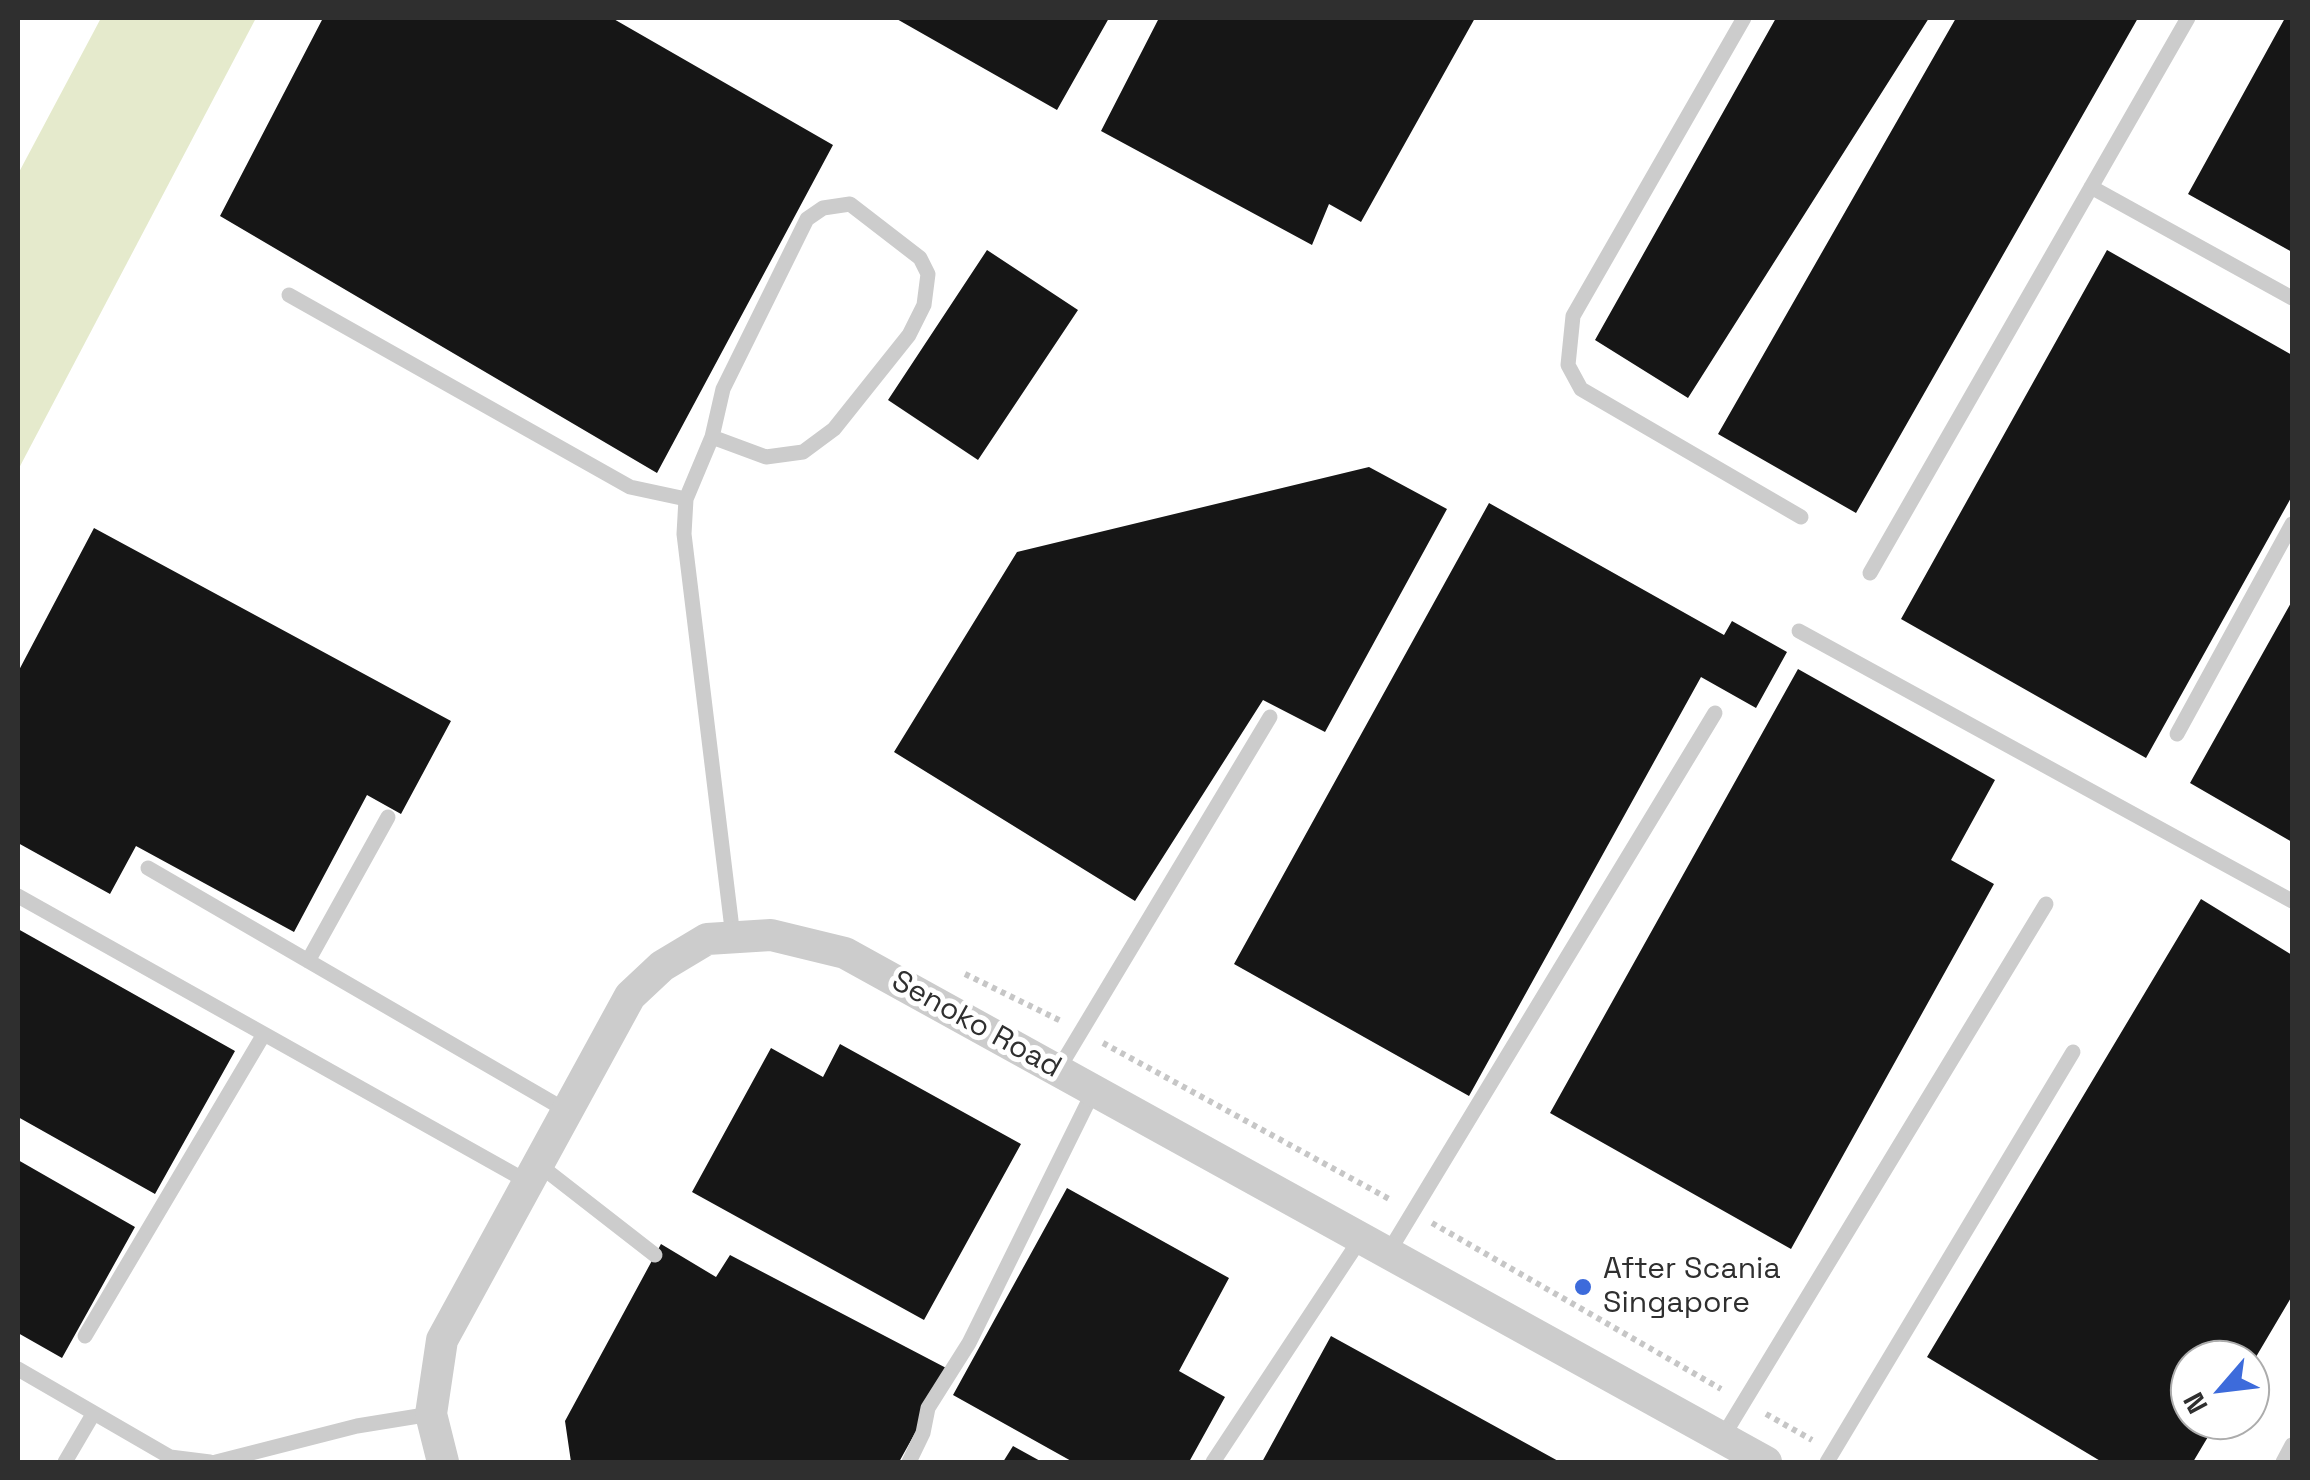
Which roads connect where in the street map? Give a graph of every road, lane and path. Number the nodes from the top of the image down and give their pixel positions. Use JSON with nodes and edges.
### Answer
{"nodes":[{"id":1,"x":1744,"y":18,"type":"edge"},
{"id":2,"x":2188,"y":18,"type":"edge"},
{"id":3,"x":2090,"y":187,"type":"junction"},
{"id":4,"x":289,"y":295,"type":"dead end"},
{"id":5,"x":2292,"y":298,"type":"edge"},
{"id":6,"x":712,"y":437,"type":"junction"},
{"id":7,"x":686,"y":499,"type":"junction"},
{"id":8,"x":1801,"y":517,"type":"dead end"},
{"id":9,"x":2292,"y":524,"type":"edge"},
{"id":10,"x":1870,"y":573,"type":"dead end"},
{"id":11,"x":1799,"y":631,"type":"dead end"},
{"id":12,"x":1715,"y":713,"type":"dead end"},
{"id":13,"x":1270,"y":717,"type":"dead end"},
{"id":14,"x":2177,"y":734,"type":"dead end"},
{"id":15,"x":388,"y":817,"type":"dead end"},
{"id":16,"x":148,"y":868,"type":"dead end"},
{"id":17,"x":18,"y":896,"type":"edge"},
{"id":18,"x":2292,"y":901,"type":"edge"},
{"id":19,"x":2046,"y":904,"type":"dead end"},
{"id":20,"x":733,"y":937,"type":"junction"},
{"id":21,"x":308,"y":960,"type":"junction"},
{"id":22,"x":950,"y":967,"type":"dead end"},
{"id":23,"x":1081,"y":1031,"type":"junction"},
{"id":24,"x":264,"y":1034,"type":"junction"},
{"id":25,"x":2073,"y":1052,"type":"dead end"},
{"id":26,"x":1058,"y":1070,"type":"junction"},
{"id":27,"x":1094,"y":1090,"type":"junction"},
{"id":28,"x":568,"y":1111,"type":"junction"},
{"id":29,"x":533,"y":1173,"type":"junction"},
{"id":30,"x":1412,"y":1212,"type":"junction"},
{"id":31,"x":1374,"y":1245,"type":"junction"},
{"id":32,"x":654,"y":1256,"type":"dead end"},
{"id":33,"x":85,"y":1336,"type":"dead end"},
{"id":34,"x":18,"y":1369,"type":"edge"},
{"id":35,"x":1744,"y":1402,"type":"junction"},
{"id":36,"x":430,"y":1414,"type":"junction"},
{"id":37,"x":92,"y":1416,"type":"junction"},
{"id":38,"x":1722,"y":1438,"type":"junction"},
{"id":39,"x":2292,"y":1445,"type":"edge"},
{"id":40,"x":1831,"y":1457,"type":"edge"},
{"id":41,"x":66,"y":1462,"type":"edge"},
{"id":42,"x":213,"y":1462,"type":"edge"},
{"id":43,"x":444,"y":1462,"type":"edge"},
{"id":44,"x":909,"y":1462,"type":"edge"},
{"id":45,"x":1213,"y":1462,"type":"edge"},
{"id":46,"x":1766,"y":1462,"type":"edge"},
{"id":47,"x":2283,"y":1462,"type":"edge"}],
"edges":[{"from":1,"to":8,"type":"lane"},
{"from":2,"to":3,"type":"lane"},
{"from":3,"to":5,"type":"lane"},
{"from":3,"to":10,"type":"lane"},
{"from":4,"to":7,"type":"lane"},
{"from":6,"to":6,"type":"lane"},
{"from":6,"to":7,"type":"lane"},
{"from":7,"to":20,"type":"lane"},
{"from":9,"to":14,"type":"lane"},
{"from":11,"to":18,"type":"lane"},
{"from":12,"to":30,"type":"lane"},
{"from":13,"to":23,"type":"lane"},
{"from":15,"to":21,"type":"lane"},
{"from":16,"to":21,"type":"lane"},
{"from":17,"to":24,"type":"lane"},
{"from":19,"to":35,"type":"lane"},
{"from":20,"to":26,"type":"street","name":"Senoko Road"},
{"from":20,"to":28,"type":"street","name":"Senoko Road"},
{"from":21,"to":28,"type":"lane"},
{"from":22,"to":23,"type":"path"},
{"from":23,"to":26,"type":"lane"},
{"from":23,"to":30,"type":"path"},
{"from":24,"to":29,"type":"lane"},
{"from":24,"to":33,"type":"lane"},
{"from":25,"to":40,"type":"lane"},
{"from":26,"to":27,"type":"street","name":"Senoko Road"},
{"from":27,"to":31,"type":"street","name":"Senoko Road"},
{"from":27,"to":44,"type":"lane"},
{"from":28,"to":29,"type":"street","name":"Senoko Road"},
{"from":29,"to":32,"type":"lane"},
{"from":29,"to":36,"type":"street","name":"Senoko Road"},
{"from":30,"to":31,"type":"lane"},
{"from":30,"to":35,"type":"path"},
{"from":31,"to":38,"type":"street","name":"Senoko Road"},
{"from":31,"to":45,"type":"lane"},
{"from":34,"to":37,"type":"lane"},
{"from":35,"to":38,"type":"lane"},
{"from":35,"to":40,"type":"path"},
{"from":36,"to":42,"type":"lane"},
{"from":36,"to":43,"type":"street","name":"Senoko Road"},
{"from":37,"to":41,"type":"lane"},
{"from":37,"to":42,"type":"lane"},
{"from":38,"to":46,"type":"street","name":"Senoko Road"},
{"from":39,"to":47,"type":"lane"}]}
